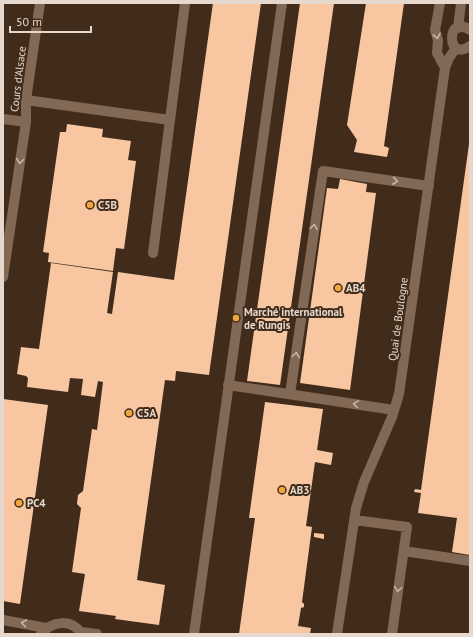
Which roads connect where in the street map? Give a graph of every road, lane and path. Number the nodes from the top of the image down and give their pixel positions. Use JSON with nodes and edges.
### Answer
{"nodes":[{"id":1,"x":40,"y":3,"type":"edge"},
{"id":2,"x":185,"y":3,"type":"edge"},
{"id":3,"x":282,"y":3,"type":"edge"},
{"id":4,"x":440,"y":3,"type":"edge"},
{"id":5,"x":461,"y":3,"type":"edge"},
{"id":6,"x":458,"y":28,"type":"junction"},
{"id":7,"x":470,"y":30,"type":"edge"},
{"id":8,"x":470,"y":46,"type":"edge"},
{"id":9,"x":456,"y":48,"type":"junction"},
{"id":10,"x":445,"y":68,"type":"junction"},
{"id":11,"x":26,"y":100,"type":"junction"},
{"id":12,"x":3,"y":119,"type":"edge"},
{"id":13,"x":170,"y":120,"type":"junction"},
{"id":14,"x":26,"y":122,"type":"junction"},
{"id":15,"x":429,"y":186,"type":"junction"},
{"id":16,"x":153,"y":253,"type":"dead end"},
{"id":17,"x":3,"y":277,"type":"edge"},
{"id":18,"x":228,"y":386,"type":"junction"},
{"id":19,"x":290,"y":394,"type":"junction"},
{"id":20,"x":394,"y":410,"type":"junction"},
{"id":21,"x":355,"y":520,"type":"junction"},
{"id":22,"x":404,"y":551,"type":"junction"},
{"id":23,"x":470,"y":561,"type":"edge"},
{"id":24,"x":3,"y":620,"type":"edge"},
{"id":25,"x":43,"y":631,"type":"edge"},
{"id":26,"x":81,"y":633,"type":"edge"},
{"id":27,"x":97,"y":634,"type":"edge"},
{"id":28,"x":194,"y":634,"type":"edge"},
{"id":29,"x":337,"y":634,"type":"edge"},
{"id":30,"x":392,"y":634,"type":"edge"}],
"edges":[{"from":1,"to":11,"type":"lane","name":"Cours d'Alsace"},
{"from":2,"to":13,"type":"lane"},
{"from":3,"to":18,"type":"lane"},
{"from":4,"to":10,"type":"lane","one_way":true},
{"from":5,"to":6,"type":"lane"},
{"from":6,"to":7,"type":"lane"},
{"from":6,"to":9,"type":"lane"},
{"from":8,"to":9,"type":"lane"},
{"from":9,"to":10,"type":"lane"},
{"from":10,"to":15,"type":"lane","name":"Quai de Boulogne"},
{"from":11,"to":13,"type":"lane"},
{"from":11,"to":14,"type":"lane","name":"Cours d'Alsace"},
{"from":12,"to":14,"type":"lane"},
{"from":13,"to":16,"type":"lane"},
{"from":14,"to":17,"type":"lane","name":"Cours d'Alsace","one_way":true},
{"from":19,"to":15,"type":"lane","one_way":true},
{"from":15,"to":20,"type":"lane","name":"Quai de Boulogne"},
{"from":18,"to":19,"type":"lane"},
{"from":18,"to":28,"type":"lane"},
{"from":20,"to":19,"type":"lane","one_way":true},
{"from":20,"to":21,"type":"lane","name":"Quai de Boulogne"},
{"from":21,"to":22,"type":"lane"},
{"from":21,"to":29,"type":"lane","name":"Quai de Boulogne"},
{"from":22,"to":23,"type":"lane"},
{"from":22,"to":30,"type":"lane","one_way":true},
{"from":25,"to":24,"type":"lane","one_way":true},
{"from":25,"to":26,"type":"lane"},
{"from":26,"to":27,"type":"lane"}]}
